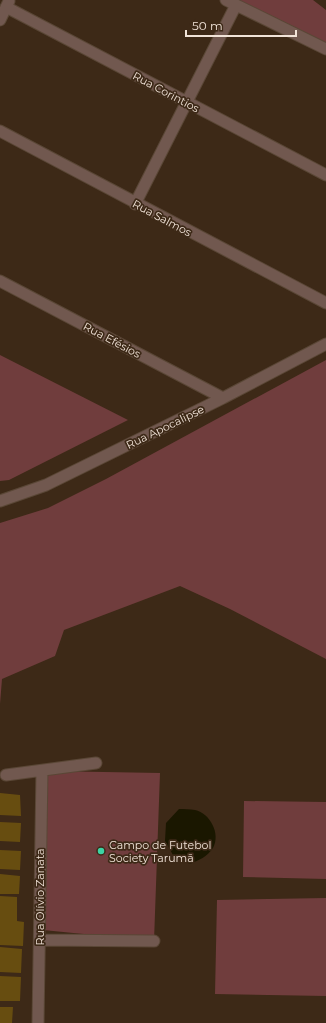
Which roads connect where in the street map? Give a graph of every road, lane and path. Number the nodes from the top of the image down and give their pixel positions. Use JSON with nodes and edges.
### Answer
{"nodes":[{"id":1,"x":231,"y":2,"type":"edge"},
{"id":2,"x":8,"y":3,"type":"edge"},
{"id":3,"x":0,"y":20,"type":"edge"},
{"id":4,"x":326,"y":49,"type":"edge"},
{"id":5,"x":187,"y":103,"type":"junction"},
{"id":6,"x":0,"y":131,"type":"edge"},
{"id":7,"x":326,"y":175,"type":"edge"},
{"id":8,"x":135,"y":204,"type":"junction"},
{"id":9,"x":0,"y":281,"type":"edge"},
{"id":10,"x":326,"y":303,"type":"edge"},
{"id":11,"x":326,"y":344,"type":"edge"},
{"id":12,"x":223,"y":398,"type":"junction"},
{"id":13,"x":0,"y":501,"type":"edge"},
{"id":14,"x":96,"y":763,"type":"dead end"},
{"id":15,"x":42,"y":771,"type":"junction"},
{"id":16,"x":6,"y":776,"type":"dead end"},
{"id":17,"x":40,"y":940,"type":"junction"},
{"id":18,"x":154,"y":942,"type":"dead end"},
{"id":19,"x":38,"y":1023,"type":"edge"}],
"edges":[{"from":1,"to":4,"type":"street"},
{"from":1,"to":5,"type":"street"},
{"from":2,"to":3,"type":"street"},
{"from":2,"to":5,"type":"street","name":"Rua Corintios"},
{"from":5,"to":7,"type":"street","name":"Rua Corintios"},
{"from":5,"to":8,"type":"street"},
{"from":6,"to":8,"type":"street","name":"Rua Salmos"},
{"from":8,"to":10,"type":"street","name":"Rua Salmos"},
{"from":9,"to":12,"type":"street","name":"Rua Efésios"},
{"from":11,"to":12,"type":"street","name":"Rua Apocalipse"},
{"from":12,"to":13,"type":"street","name":"Rua Apocalipse"},
{"from":14,"to":15,"type":"street"},
{"from":15,"to":16,"type":"street"},
{"from":15,"to":17,"type":"street","name":"Rua Olívio Zanata"},
{"from":17,"to":18,"type":"street"},
{"from":17,"to":19,"type":"street","name":"Rua Olívio Zanata"}]}
